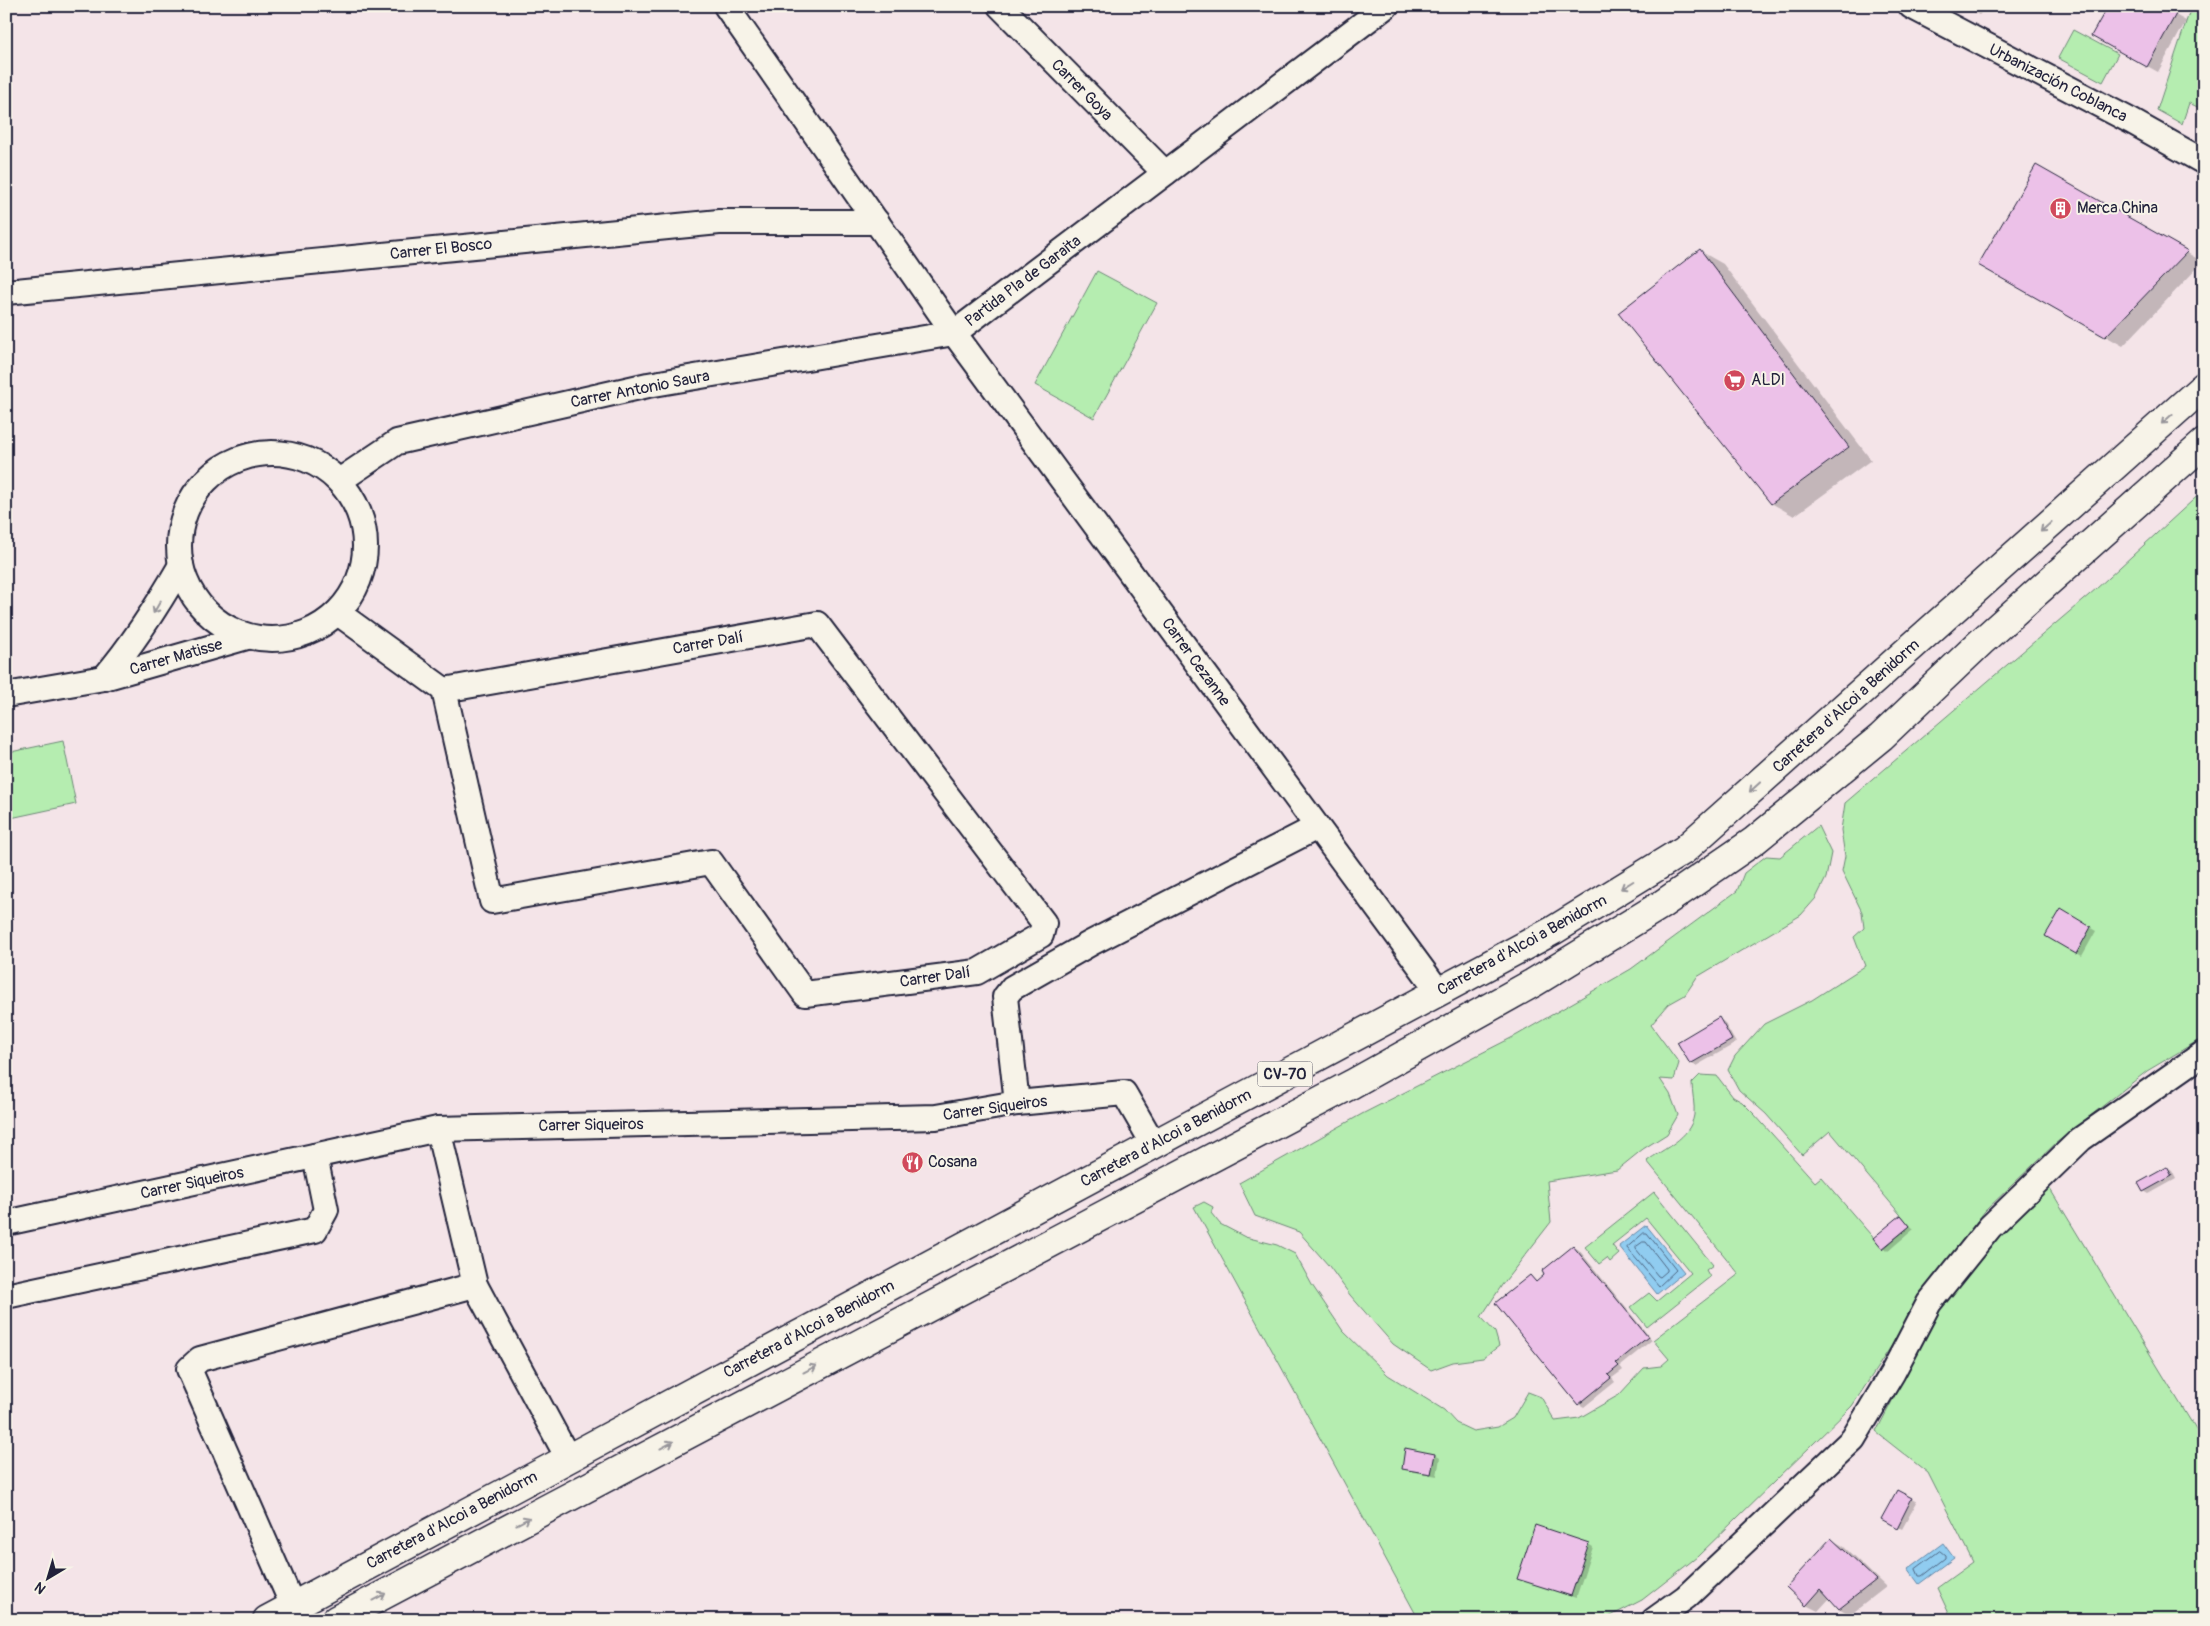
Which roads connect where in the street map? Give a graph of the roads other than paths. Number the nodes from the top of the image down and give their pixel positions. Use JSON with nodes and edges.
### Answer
{"nodes":[{"id":1,"x":726,"y":6,"type":"edge"},
{"id":2,"x":1000,"y":6,"type":"edge"},
{"id":3,"x":1386,"y":6,"type":"edge"},
{"id":4,"x":1912,"y":6,"type":"edge"},
{"id":5,"x":2204,"y":162,"type":"edge"},
{"id":6,"x":1165,"y":174,"type":"junction"},
{"id":7,"x":877,"y":222,"type":"junction"},
{"id":8,"x":6,"y":292,"type":"edge"},
{"id":9,"x":954,"y":333,"type":"junction"},
{"id":10,"x":2204,"y":386,"type":"edge"},
{"id":11,"x":2204,"y":443,"type":"edge"},
{"id":12,"x":339,"y":481,"type":"junction"},
{"id":13,"x":181,"y":565,"type":"junction"},
{"id":14,"x":338,"y":613,"type":"junction"},
{"id":15,"x":247,"y":637,"type":"junction"},
{"id":16,"x":104,"y":678,"type":"junction"},
{"id":17,"x":444,"y":690,"type":"junction"},
{"id":18,"x":6,"y":695,"type":"edge"},
{"id":19,"x":1318,"y":827,"type":"junction"},
{"id":20,"x":1439,"y":992,"type":"junction"},
{"id":21,"x":2204,"y":1053,"type":"edge"},
{"id":22,"x":1017,"y":1103,"type":"junction"},
{"id":23,"x":438,"y":1129,"type":"junction"},
{"id":24,"x":1154,"y":1145,"type":"junction"},
{"id":25,"x":315,"y":1156,"type":"junction"},
{"id":26,"x":6,"y":1223,"type":"edge"},
{"id":27,"x":475,"y":1285,"type":"junction"},
{"id":28,"x":6,"y":1296,"type":"edge"},
{"id":29,"x":568,"y":1458,"type":"junction"},
{"id":30,"x":293,"y":1606,"type":"junction"},
{"id":31,"x":267,"y":1620,"type":"edge"},
{"id":32,"x":336,"y":1620,"type":"edge"},
{"id":33,"x":1654,"y":1620,"type":"edge"}],
"edges":[{"from":1,"to":7,"type":"street","name":"Partida Pla de Garaita"},
{"from":2,"to":6,"type":"street","name":"Carrer Goya"},
{"from":3,"to":6,"type":"street","name":"Partida Pla de Garaita"},
{"from":4,"to":5,"type":"street","name":"Urbanización Coblanca"},
{"from":6,"to":9,"type":"street","name":"Partida Pla de Garaita"},
{"from":7,"to":8,"type":"street","name":"Carrer El Bosco"},
{"from":7,"to":9,"type":"street","name":"Partida Pla de Garaita"},
{"from":9,"to":12,"type":"street","name":"Carrer Antonio Saura"},
{"from":9,"to":19,"type":"street","name":"Carrer Cezanne"},
{"from":10,"to":20,"type":"main road","name":"Carretera d'Alcoi a Benidorm","number":"CV-70","one_way":true},
{"from":32,"to":11,"type":"main road","name":"Carretera d'Alcoi a Benidorm","number":"CV-70","one_way":true},
{"from":12,"to":13,"type":"street"},
{"from":12,"to":14,"type":"street"},
{"from":13,"to":15,"type":"street"},
{"from":13,"to":16,"type":"street","name":"Carrer Matisse","one_way":true},
{"from":14,"to":15,"type":"street"},
{"from":14,"to":17,"type":"street"},
{"from":15,"to":16,"type":"street","name":"Carrer Matisse"},
{"from":16,"to":18,"type":"street","name":"Carrer Matisse"},
{"from":17,"to":17,"type":"street","name":"Carrer Dalí"},
{"from":19,"to":20,"type":"street","name":"Carrer Cezanne"},
{"from":19,"to":22,"type":"street"},
{"from":20,"to":24,"type":"main road","name":"Carretera d'Alcoi a Benidorm","number":"CV-70"},
{"from":21,"to":33,"type":"street"},
{"from":22,"to":23,"type":"street","name":"Carrer Siqueiros"},
{"from":22,"to":24,"type":"street","name":"Carrer Siqueiros"},
{"from":23,"to":25,"type":"street","name":"Carrer Siqueiros"},
{"from":23,"to":27,"type":"street"},
{"from":24,"to":29,"type":"main road","name":"Carretera d'Alcoi a Benidorm","number":"CV-70"},
{"from":25,"to":26,"type":"street","name":"Carrer Siqueiros"},
{"from":25,"to":28,"type":"street"},
{"from":27,"to":29,"type":"street"},
{"from":27,"to":30,"type":"street"},
{"from":29,"to":30,"type":"main road","name":"Carretera d'Alcoi a Benidorm","number":"CV-70"},
{"from":30,"to":31,"type":"main road","name":"Carretera d'Alcoi a Benidorm","number":"CV-70"}]}
